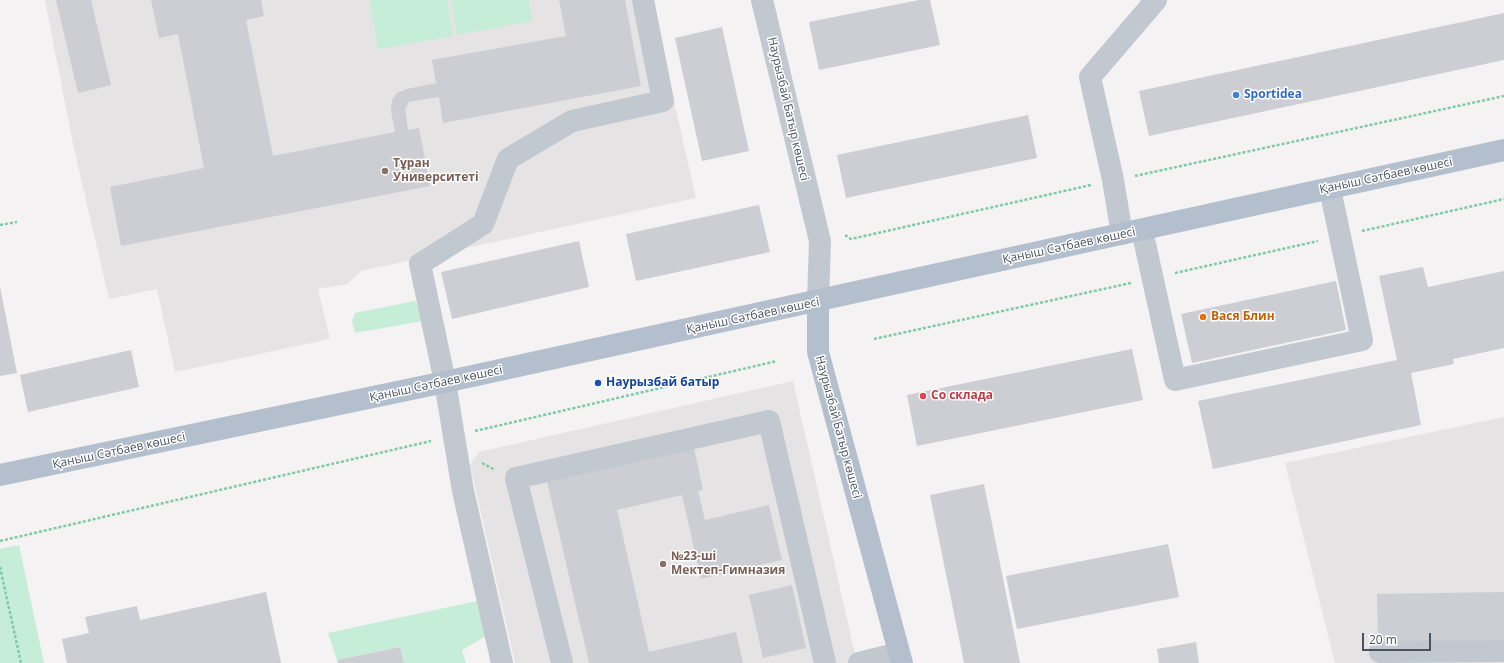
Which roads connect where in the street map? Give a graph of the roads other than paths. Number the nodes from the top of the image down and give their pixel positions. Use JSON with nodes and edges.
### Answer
{"nodes":[{"id":1,"x":644,"y":0,"type":"edge"},
{"id":2,"x":762,"y":0,"type":"edge"},
{"id":3,"x":1156,"y":0,"type":"edge"},
{"id":4,"x":1504,"y":150,"type":"edge"},
{"id":5,"x":1330,"y":189,"type":"junction"},
{"id":6,"x":1132,"y":232,"type":"junction"},
{"id":7,"x":818,"y":301,"type":"junction"},
{"id":8,"x":445,"y":382,"type":"junction"},
{"id":9,"x":0,"y":475,"type":"edge"},
{"id":10,"x":1504,"y":651,"type":"edge"},
{"id":11,"x":1380,"y":652,"type":"dead end"},
{"id":12,"x":901,"y":658,"type":"edge"},
{"id":13,"x":502,"y":663,"type":"edge"},
{"id":14,"x":562,"y":663,"type":"edge"},
{"id":15,"x":825,"y":663,"type":"edge"},
{"id":16,"x":859,"y":663,"type":"edge"}],
"edges":[{"from":1,"to":8,"type":"street"},
{"from":2,"to":7,"type":"street","name":"Наурызбай Батыр көшесі"},
{"from":3,"to":6,"type":"street"},
{"from":4,"to":5,"type":"main road","name":"Қаныш Сәтбаев көшесі"},
{"from":5,"to":6,"type":"main road","name":"Қаныш Сәтбаев көшесі"},
{"from":5,"to":6,"type":"street"},
{"from":6,"to":7,"type":"main road","name":"Қаныш Сәтбаев көшесі"},
{"from":7,"to":8,"type":"main road","name":"Қаныш Сәтбаев көшесі"},
{"from":7,"to":12,"type":"main road","name":"Наурызбай Батыр көшесі"},
{"from":8,"to":9,"type":"main road","name":"Қаныш Сәтбаев көшесі"},
{"from":8,"to":13,"type":"street"},
{"from":10,"to":11,"type":"street"},
{"from":12,"to":16,"type":"street"},
{"from":14,"to":15,"type":"street"}]}
